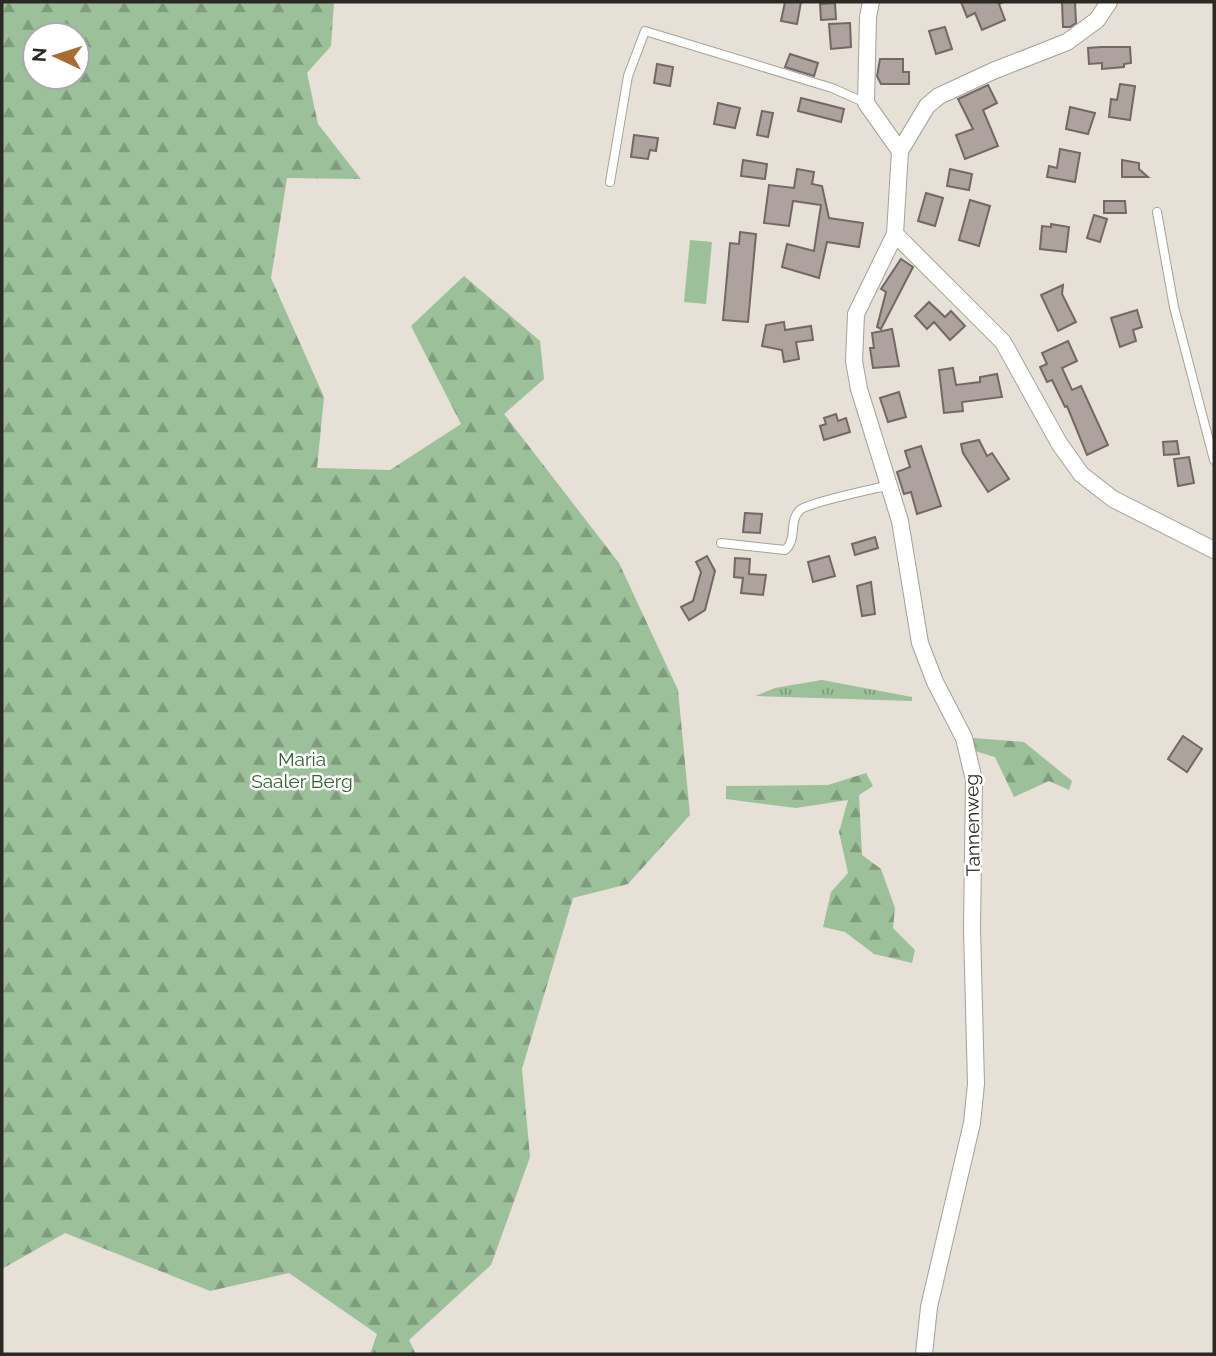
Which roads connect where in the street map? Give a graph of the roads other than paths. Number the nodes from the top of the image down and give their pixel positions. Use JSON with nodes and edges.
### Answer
{"nodes":[{"id":1,"x":871,"y":2,"type":"edge"},
{"id":2,"x":1109,"y":2,"type":"edge"},
{"id":3,"x":866,"y":103,"type":"junction"},
{"id":4,"x":900,"y":151,"type":"junction"},
{"id":5,"x":610,"y":182,"type":"dead end"},
{"id":6,"x":1157,"y":212,"type":"dead end"},
{"id":7,"x":895,"y":234,"type":"junction"},
{"id":8,"x":1214,"y":460,"type":"edge"},
{"id":9,"x":890,"y":485,"type":"junction"},
{"id":10,"x":721,"y":543,"type":"dead end"},
{"id":11,"x":1214,"y":550,"type":"edge"},
{"id":12,"x":924,"y":1354,"type":"edge"}],
"edges":[{"from":1,"to":3,"type":"street"},
{"from":2,"to":4,"type":"street"},
{"from":3,"to":4,"type":"street"},
{"from":3,"to":5,"type":"lane"},
{"from":4,"to":7,"type":"street"},
{"from":6,"to":8,"type":"lane"},
{"from":7,"to":9,"type":"street","name":"Tannenweg"},
{"from":7,"to":11,"type":"street"},
{"from":9,"to":10,"type":"lane"},
{"from":9,"to":12,"type":"street","name":"Tannenweg"}]}
